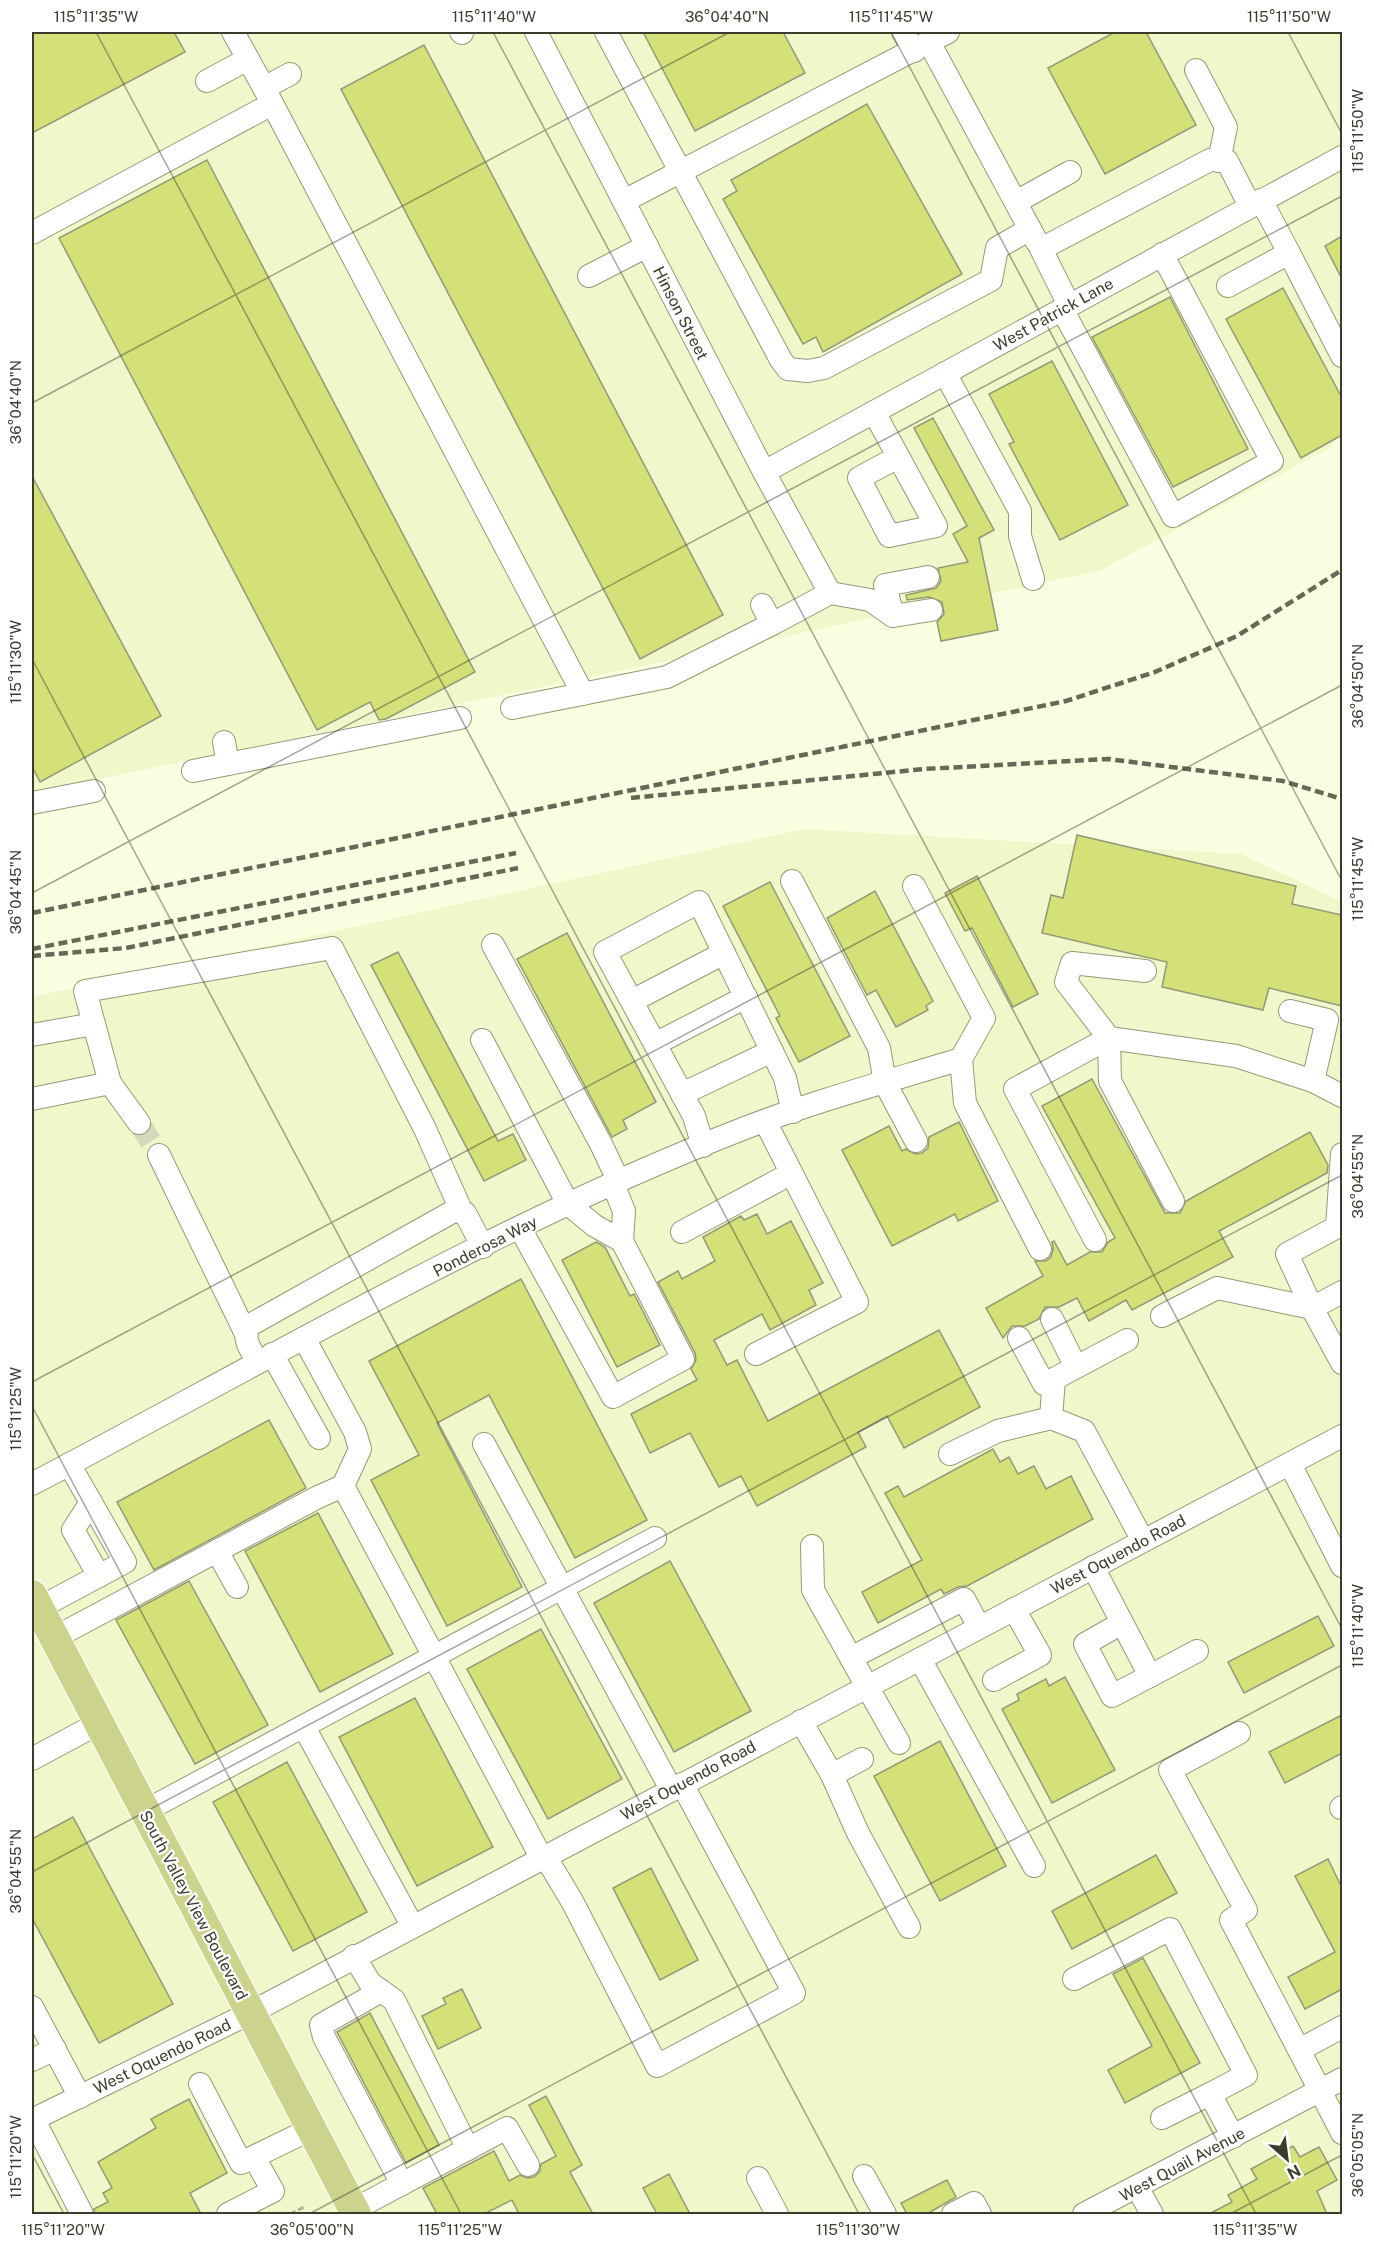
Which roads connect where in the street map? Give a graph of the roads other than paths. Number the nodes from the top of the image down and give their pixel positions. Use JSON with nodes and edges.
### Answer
{"nodes":[{"id":1,"x":234,"y":32,"type":"edge"},
{"id":2,"x":536,"y":32,"type":"edge"},
{"id":3,"x":606,"y":32,"type":"edge"},
{"id":4,"x":923,"y":39,"type":"edge"},
{"id":5,"x":248,"y":59,"type":"junction"},
{"id":6,"x":1196,"y":70,"type":"dead end"},
{"id":7,"x":290,"y":74,"type":"dead end"},
{"id":8,"x":207,"y":81,"type":"dead end"},
{"id":9,"x":268,"y":96,"type":"junction"},
{"id":10,"x":1342,"y":157,"type":"edge"},
{"id":11,"x":1219,"y":161,"type":"junction"},
{"id":12,"x":679,"y":171,"type":"junction"},
{"id":13,"x":1070,"y":172,"type":"dead end"},
{"id":14,"x":624,"y":201,"type":"junction"},
{"id":15,"x":1016,"y":202,"type":"junction"},
{"id":16,"x":1255,"y":203,"type":"junction"},
{"id":17,"x":1030,"y":229,"type":"junction"},
{"id":18,"x":32,"y":233,"type":"edge"},
{"id":19,"x":647,"y":246,"type":"junction"},
{"id":20,"x":1041,"y":249,"type":"junction"},
{"id":21,"x":1289,"y":253,"type":"junction"},
{"id":22,"x":1162,"y":254,"type":"junction"},
{"id":23,"x":590,"y":276,"type":"dead end"},
{"id":24,"x":1228,"y":286,"type":"dead end"},
{"id":25,"x":1066,"y":307,"type":"junction"},
{"id":26,"x":1342,"y":356,"type":"edge"},
{"id":27,"x":945,"y":373,"type":"junction"},
{"id":28,"x":874,"y":412,"type":"junction"},
{"id":29,"x":898,"y":458,"type":"dead end"},
{"id":30,"x":764,"y":472,"type":"junction"},
{"id":31,"x":928,"y":577,"type":"dead end"},
{"id":32,"x":1033,"y":579,"type":"dead end"},
{"id":33,"x":830,"y":593,"type":"junction"},
{"id":34,"x":931,"y":610,"type":"dead end"},
{"id":35,"x":893,"y":616,"type":"junction"},
{"id":36,"x":583,"y":694,"type":"junction"},
{"id":37,"x":512,"y":708,"type":"dead end"},
{"id":38,"x":460,"y":718,"type":"dead end"},
{"id":39,"x":224,"y":742,"type":"dead end"},
{"id":40,"x":228,"y":764,"type":"junction"},
{"id":41,"x":193,"y":771,"type":"dead end"},
{"id":42,"x":94,"y":791,"type":"dead end"},
{"id":43,"x":32,"y":803,"type":"edge"},
{"id":44,"x":792,"y":881,"type":"dead end"},
{"id":45,"x":914,"y":886,"type":"dead end"},
{"id":46,"x":493,"y":945,"type":"dead end"},
{"id":47,"x":724,"y":953,"type":"junction"},
{"id":48,"x":1145,"y":971,"type":"dead end"},
{"id":49,"x":746,"y":997,"type":"junction"},
{"id":50,"x":632,"y":1001,"type":"junction"},
{"id":51,"x":1290,"y":1011,"type":"dead end"},
{"id":52,"x":94,"y":1024,"type":"junction"},
{"id":53,"x":32,"y":1035,"type":"edge"},
{"id":54,"x":1109,"y":1038,"type":"junction"},
{"id":55,"x":482,"y":1040,"type":"dead end"},
{"id":56,"x":655,"y":1044,"type":"junction"},
{"id":57,"x":772,"y":1051,"type":"junction"},
{"id":58,"x":961,"y":1059,"type":"junction"},
{"id":59,"x":1313,"y":1081,"type":"junction"},
{"id":60,"x":110,"y":1083,"type":"junction"},
{"id":61,"x":885,"y":1083,"type":"junction"},
{"id":62,"x":682,"y":1094,"type":"junction"},
{"id":63,"x":1342,"y":1096,"type":"edge"},
{"id":64,"x":32,"y":1098,"type":"edge"},
{"id":65,"x":793,"y":1112,"type":"junction"},
{"id":66,"x":765,"y":1121,"type":"junction"},
{"id":67,"x":139,"y":1123,"type":"tunnel mouth"},
{"id":68,"x":916,"y":1141,"type":"dead end"},
{"id":69,"x":703,"y":1146,"type":"junction"},
{"id":70,"x":1342,"y":1154,"type":"edge"},
{"id":71,"x":159,"y":1155,"type":"tunnel mouth"},
{"id":72,"x":790,"y":1174,"type":"junction"},
{"id":73,"x":616,"y":1183,"type":"junction"},
{"id":74,"x":1173,"y":1201,"type":"dead end"},
{"id":75,"x":568,"y":1204,"type":"junction"},
{"id":76,"x":461,"y":1210,"type":"junction"},
{"id":77,"x":520,"y":1228,"type":"junction"},
{"id":78,"x":682,"y":1232,"type":"dead end"},
{"id":79,"x":1095,"y":1240,"type":"dead end"},
{"id":80,"x":622,"y":1241,"type":"junction"},
{"id":81,"x":483,"y":1247,"type":"junction"},
{"id":82,"x":1040,"y":1250,"type":"dead end"},
{"id":83,"x":1342,"y":1292,"type":"edge"},
{"id":84,"x":1312,"y":1308,"type":"junction"},
{"id":85,"x":1162,"y":1316,"type":"dead end"},
{"id":86,"x":1052,"y":1319,"type":"dead end"},
{"id":87,"x":245,"y":1332,"type":"junction"},
{"id":88,"x":304,"y":1338,"type":"junction"},
{"id":89,"x":1019,"y":1338,"type":"dead end"},
{"id":90,"x":1127,"y":1340,"type":"dead end"},
{"id":91,"x":756,"y":1354,"type":"dead end"},
{"id":92,"x":265,"y":1358,"type":"junction"},
{"id":93,"x":1342,"y":1363,"type":"edge"},
{"id":94,"x":1076,"y":1367,"type":"junction"},
{"id":95,"x":1054,"y":1378,"type":"junction"},
{"id":96,"x":1051,"y":1418,"type":"junction"},
{"id":97,"x":1342,"y":1436,"type":"edge"},
{"id":98,"x":319,"y":1438,"type":"dead end"},
{"id":99,"x":484,"y":1444,"type":"dead end"},
{"id":100,"x":950,"y":1454,"type":"dead end"},
{"id":101,"x":69,"y":1464,"type":"junction"},
{"id":102,"x":1290,"y":1464,"type":"junction"},
{"id":103,"x":32,"y":1484,"type":"edge"},
{"id":104,"x":343,"y":1486,"type":"junction"},
{"id":105,"x":655,"y":1538,"type":"dead end"},
{"id":106,"x":1143,"y":1541,"type":"junction"},
{"id":107,"x":812,"y":1546,"type":"dead end"},
{"id":108,"x":217,"y":1551,"type":"junction"},
{"id":109,"x":1342,"y":1566,"type":"edge"},
{"id":110,"x":1093,"y":1567,"type":"junction"},
{"id":111,"x":237,"y":1587,"type":"dead end"},
{"id":112,"x":562,"y":1589,"type":"junction"},
{"id":113,"x":35,"y":1602,"type":"edge"},
{"id":114,"x":1014,"y":1609,"type":"junction"},
{"id":115,"x":1122,"y":1623,"type":"junction"},
{"id":116,"x":979,"y":1627,"type":"junction"},
{"id":117,"x":54,"y":1638,"type":"junction"},
{"id":118,"x":1197,"y":1651,"type":"dead end"},
{"id":119,"x":434,"y":1658,"type":"junction"},
{"id":120,"x":851,"y":1659,"type":"junction"},
{"id":121,"x":920,"y":1659,"type":"junction"},
{"id":122,"x":1150,"y":1676,"type":"junction"},
{"id":123,"x":994,"y":1680,"type":"dead end"},
{"id":124,"x":866,"y":1687,"type":"junction"},
{"id":125,"x":801,"y":1721,"type":"junction"},
{"id":126,"x":99,"y":1723,"type":"junction"},
{"id":127,"x":304,"y":1727,"type":"junction"},
{"id":128,"x":1239,"y":1733,"type":"dead end"},
{"id":129,"x":898,"y":1743,"type":"dead end"},
{"id":130,"x":32,"y":1759,"type":"edge"},
{"id":131,"x":862,"y":1759,"type":"dead end"},
{"id":132,"x":832,"y":1774,"type":"junction"},
{"id":133,"x":676,"y":1786,"type":"junction"},
{"id":134,"x":145,"y":1811,"type":"junction"},
{"id":135,"x":543,"y":1856,"type":"junction"},
{"id":136,"x":1034,"y":1866,"type":"dead end"},
{"id":137,"x":412,"y":1925,"type":"junction"},
{"id":138,"x":909,"y":1927,"type":"dead end"},
{"id":139,"x":354,"y":1956,"type":"junction"},
{"id":140,"x":1074,"y":1979,"type":"dead end"},
{"id":141,"x":381,"y":1991,"type":"junction"},
{"id":142,"x":32,"y":2007,"type":"edge"},
{"id":143,"x":250,"y":2013,"type":"junction"},
{"id":144,"x":1342,"y":2027,"type":"edge"},
{"id":145,"x":55,"y":2049,"type":"junction"},
{"id":146,"x":1299,"y":2050,"type":"junction"},
{"id":147,"x":32,"y":2060,"type":"edge"},
{"id":148,"x":1342,"y":2079,"type":"edge"},
{"id":149,"x":200,"y":2084,"type":"dead end"},
{"id":150,"x":1320,"y":2091,"type":"junction"},
{"id":151,"x":1210,"y":2094,"type":"junction"},
{"id":152,"x":80,"y":2097,"type":"junction"},
{"id":153,"x":1162,"y":2118,"type":"dead end"},
{"id":154,"x":33,"y":2120,"type":"edge"},
{"id":155,"x":311,"y":2129,"type":"junction"},
{"id":156,"x":1342,"y":2133,"type":"edge"},
{"id":157,"x":1233,"y":2137,"type":"junction"},
{"id":158,"x":468,"y":2149,"type":"junction"},
{"id":159,"x":254,"y":2157,"type":"junction"},
{"id":160,"x":528,"y":2165,"type":"dead end"},
{"id":161,"x":864,"y":2176,"type":"dead end"},
{"id":162,"x":758,"y":2178,"type":"dead end"},
{"id":163,"x":402,"y":2184,"type":"junction"},
{"id":164,"x":1137,"y":2187,"type":"junction"},
{"id":165,"x":354,"y":2212,"type":"edge"},
{"id":166,"x":82,"y":2214,"type":"edge"},
{"id":167,"x":228,"y":2214,"type":"edge"},
{"id":168,"x":777,"y":2214,"type":"edge"},
{"id":169,"x":885,"y":2214,"type":"edge"},
{"id":170,"x":953,"y":2214,"type":"edge"},
{"id":171,"x":980,"y":2214,"type":"edge"},
{"id":172,"x":1084,"y":2214,"type":"edge"},
{"id":173,"x":1152,"y":2214,"type":"edge"}],
"edges":[{"from":1,"to":5,"type":"street"},
{"from":2,"to":14,"type":"street","name":"Hinson Street"},
{"from":3,"to":12,"type":"street"},
{"from":4,"to":12,"type":"street"},
{"from":4,"to":15,"type":"street"},
{"from":5,"to":8,"type":"street"},
{"from":5,"to":9,"type":"street"},
{"from":6,"to":11,"type":"street"},
{"from":7,"to":9,"type":"street"},
{"from":9,"to":18,"type":"street"},
{"from":9,"to":36,"type":"street"},
{"from":10,"to":16,"type":"street","name":"West Patrick Lane"},
{"from":11,"to":16,"type":"street"},
{"from":11,"to":20,"type":"street"},
{"from":12,"to":14,"type":"street"},
{"from":12,"to":17,"type":"street"},
{"from":13,"to":15,"type":"street"},
{"from":14,"to":19,"type":"street","name":"Hinson Street"},
{"from":15,"to":17,"type":"street"},
{"from":16,"to":21,"type":"street"},
{"from":16,"to":22,"type":"street","name":"West Patrick Lane"},
{"from":17,"to":20,"type":"street"},
{"from":19,"to":23,"type":"street"},
{"from":19,"to":30,"type":"street","name":"Hinson Street"},
{"from":20,"to":25,"type":"street"},
{"from":21,"to":24,"type":"street"},
{"from":21,"to":26,"type":"street"},
{"from":22,"to":25,"type":"street","name":"West Patrick Lane"},
{"from":22,"to":25,"type":"street"},
{"from":25,"to":27,"type":"street","name":"West Patrick Lane"},
{"from":27,"to":28,"type":"street","name":"West Patrick Lane"},
{"from":27,"to":32,"type":"street"},
{"from":28,"to":29,"type":"street"},
{"from":28,"to":30,"type":"street","name":"West Patrick Lane"},
{"from":30,"to":33,"type":"street","name":"Hinson Street"},
{"from":31,"to":35,"type":"street"},
{"from":33,"to":35,"type":"street"},
{"from":33,"to":36,"type":"street"},
{"from":34,"to":35,"type":"street"},
{"from":36,"to":37,"type":"street"},
{"from":38,"to":40,"type":"street"},
{"from":39,"to":40,"type":"street"},
{"from":40,"to":41,"type":"street"},
{"from":42,"to":43,"type":"street"},
{"from":44,"to":61,"type":"street"},
{"from":45,"to":58,"type":"street"},
{"from":46,"to":73,"type":"street"},
{"from":47,"to":49,"type":"street"},
{"from":47,"to":50,"type":"street"},
{"from":47,"to":50,"type":"street"},
{"from":48,"to":54,"type":"street"},
{"from":49,"to":56,"type":"street"},
{"from":49,"to":57,"type":"street"},
{"from":50,"to":56,"type":"street"},
{"from":51,"to":59,"type":"street"},
{"from":52,"to":53,"type":"street"},
{"from":52,"to":60,"type":"street"},
{"from":52,"to":76,"type":"street"},
{"from":54,"to":59,"type":"street"},
{"from":54,"to":74,"type":"street"},
{"from":54,"to":79,"type":"street"},
{"from":55,"to":75,"type":"street"},
{"from":56,"to":62,"type":"street"},
{"from":57,"to":62,"type":"street"},
{"from":57,"to":65,"type":"street"},
{"from":58,"to":61,"type":"street","name":"Ponderosa Way"},
{"from":58,"to":82,"type":"street"},
{"from":59,"to":63,"type":"street"},
{"from":60,"to":64,"type":"street"},
{"from":60,"to":67,"type":"street"},
{"from":61,"to":65,"type":"street","name":"Ponderosa Way"},
{"from":61,"to":68,"type":"street"},
{"from":62,"to":69,"type":"street"},
{"from":65,"to":66,"type":"street","name":"Ponderosa Way"},
{"from":66,"to":69,"type":"street","name":"Ponderosa Way"},
{"from":66,"to":72,"type":"street"},
{"from":69,"to":73,"type":"street","name":"Ponderosa Way"},
{"from":70,"to":84,"type":"street"},
{"from":71,"to":87,"type":"street"},
{"from":72,"to":78,"type":"street"},
{"from":72,"to":91,"type":"street"},
{"from":73,"to":75,"type":"street","name":"Ponderosa Way"},
{"from":73,"to":80,"type":"street"},
{"from":75,"to":77,"type":"street","name":"Ponderosa Way"},
{"from":75,"to":80,"type":"street"},
{"from":76,"to":81,"type":"street"},
{"from":76,"to":87,"type":"street"},
{"from":77,"to":80,"type":"street"},
{"from":77,"to":81,"type":"street","name":"Ponderosa Way"},
{"from":81,"to":88,"type":"street","name":"Ponderosa Way"},
{"from":83,"to":84,"type":"street"},
{"from":84,"to":85,"type":"street"},
{"from":84,"to":93,"type":"street"},
{"from":86,"to":94,"type":"street"},
{"from":87,"to":92,"type":"street"},
{"from":88,"to":92,"type":"street","name":"Ponderosa Way"},
{"from":88,"to":104,"type":"street"},
{"from":89,"to":95,"type":"street"},
{"from":90,"to":94,"type":"street"},
{"from":92,"to":98,"type":"street"},
{"from":92,"to":101,"type":"street","name":"Ponderosa Way"},
{"from":94,"to":95,"type":"street"},
{"from":95,"to":96,"type":"street"},
{"from":96,"to":100,"type":"street"},
{"from":96,"to":106,"type":"street"},
{"from":97,"to":102,"type":"street","name":"West Oquendo Road"},
{"from":99,"to":112,"type":"street"},
{"from":101,"to":103,"type":"street","name":"Ponderosa Way"},
{"from":101,"to":113,"type":"street"},
{"from":102,"to":106,"type":"street","name":"West Oquendo Road"},
{"from":102,"to":109,"type":"street"},
{"from":104,"to":108,"type":"street"},
{"from":104,"to":119,"type":"street"},
{"from":105,"to":112,"type":"street"},
{"from":106,"to":110,"type":"street","name":"West Oquendo Road"},
{"from":107,"to":120,"type":"street"},
{"from":108,"to":111,"type":"street"},
{"from":108,"to":117,"type":"street"},
{"from":110,"to":114,"type":"street","name":"West Oquendo Road"},
{"from":110,"to":115,"type":"street"},
{"from":112,"to":119,"type":"street"},
{"from":112,"to":133,"type":"street"},
{"from":113,"to":117,"type":"main road","name":"South Valley View Boulevard"},
{"from":114,"to":116,"type":"street","name":"West Oquendo Road"},
{"from":114,"to":123,"type":"street"},
{"from":115,"to":122,"type":"street"},
{"from":115,"to":122,"type":"street"},
{"from":116,"to":120,"type":"street"},
{"from":116,"to":121,"type":"street","name":"West Oquendo Road"},
{"from":117,"to":126,"type":"main road","name":"South Valley View Boulevard"},
{"from":118,"to":122,"type":"street"},
{"from":119,"to":127,"type":"street"},
{"from":119,"to":135,"type":"street"},
{"from":120,"to":124,"type":"street"},
{"from":121,"to":124,"type":"street","name":"West Oquendo Road"},
{"from":121,"to":136,"type":"street"},
{"from":124,"to":125,"type":"street","name":"West Oquendo Road"},
{"from":124,"to":129,"type":"street"},
{"from":125,"to":132,"type":"street"},
{"from":125,"to":133,"type":"street","name":"West Oquendo Road"},
{"from":126,"to":130,"type":"street"},
{"from":126,"to":134,"type":"main road","name":"South Valley View Boulevard"},
{"from":127,"to":134,"type":"street"},
{"from":127,"to":137,"type":"street"},
{"from":128,"to":146,"type":"street"},
{"from":131,"to":132,"type":"street"},
{"from":132,"to":138,"type":"street"},
{"from":133,"to":135,"type":"street","name":"West Oquendo Road"},
{"from":133,"to":135,"type":"street"},
{"from":134,"to":143,"type":"main road","name":"South Valley View Boulevard"},
{"from":135,"to":137,"type":"street","name":"West Oquendo Road"},
{"from":137,"to":139,"type":"street","name":"West Oquendo Road"},
{"from":139,"to":141,"type":"street"},
{"from":139,"to":143,"type":"street","name":"West Oquendo Road"},
{"from":140,"to":151,"type":"street"},
{"from":141,"to":158,"type":"street"},
{"from":141,"to":163,"type":"street"},
{"from":142,"to":145,"type":"street"},
{"from":143,"to":152,"type":"street","name":"West Oquendo Road"},
{"from":143,"to":155,"type":"main road","name":"South Valley View Boulevard"},
{"from":144,"to":146,"type":"street"},
{"from":145,"to":147,"type":"street"},
{"from":145,"to":152,"type":"street"},
{"from":146,"to":150,"type":"street"},
{"from":148,"to":150,"type":"street","name":"West Quail Avenue"},
{"from":149,"to":159,"type":"street"},
{"from":150,"to":156,"type":"street"},
{"from":150,"to":157,"type":"street","name":"West Quail Avenue"},
{"from":151,"to":153,"type":"street"},
{"from":151,"to":157,"type":"street"},
{"from":152,"to":154,"type":"street","name":"West Oquendo Road"},
{"from":154,"to":166,"type":"street"},
{"from":155,"to":159,"type":"street"},
{"from":155,"to":165,"type":"main road","name":"South Valley View Boulevard"},
{"from":157,"to":164,"type":"street","name":"West Quail Avenue"},
{"from":158,"to":160,"type":"street"},
{"from":158,"to":163,"type":"street"},
{"from":159,"to":167,"type":"street"},
{"from":161,"to":169,"type":"street"},
{"from":162,"to":168,"type":"street"},
{"from":163,"to":165,"type":"street"},
{"from":164,"to":172,"type":"street","name":"West Quail Avenue"},
{"from":164,"to":173,"type":"street"},
{"from":170,"to":171,"type":"street"}]}
